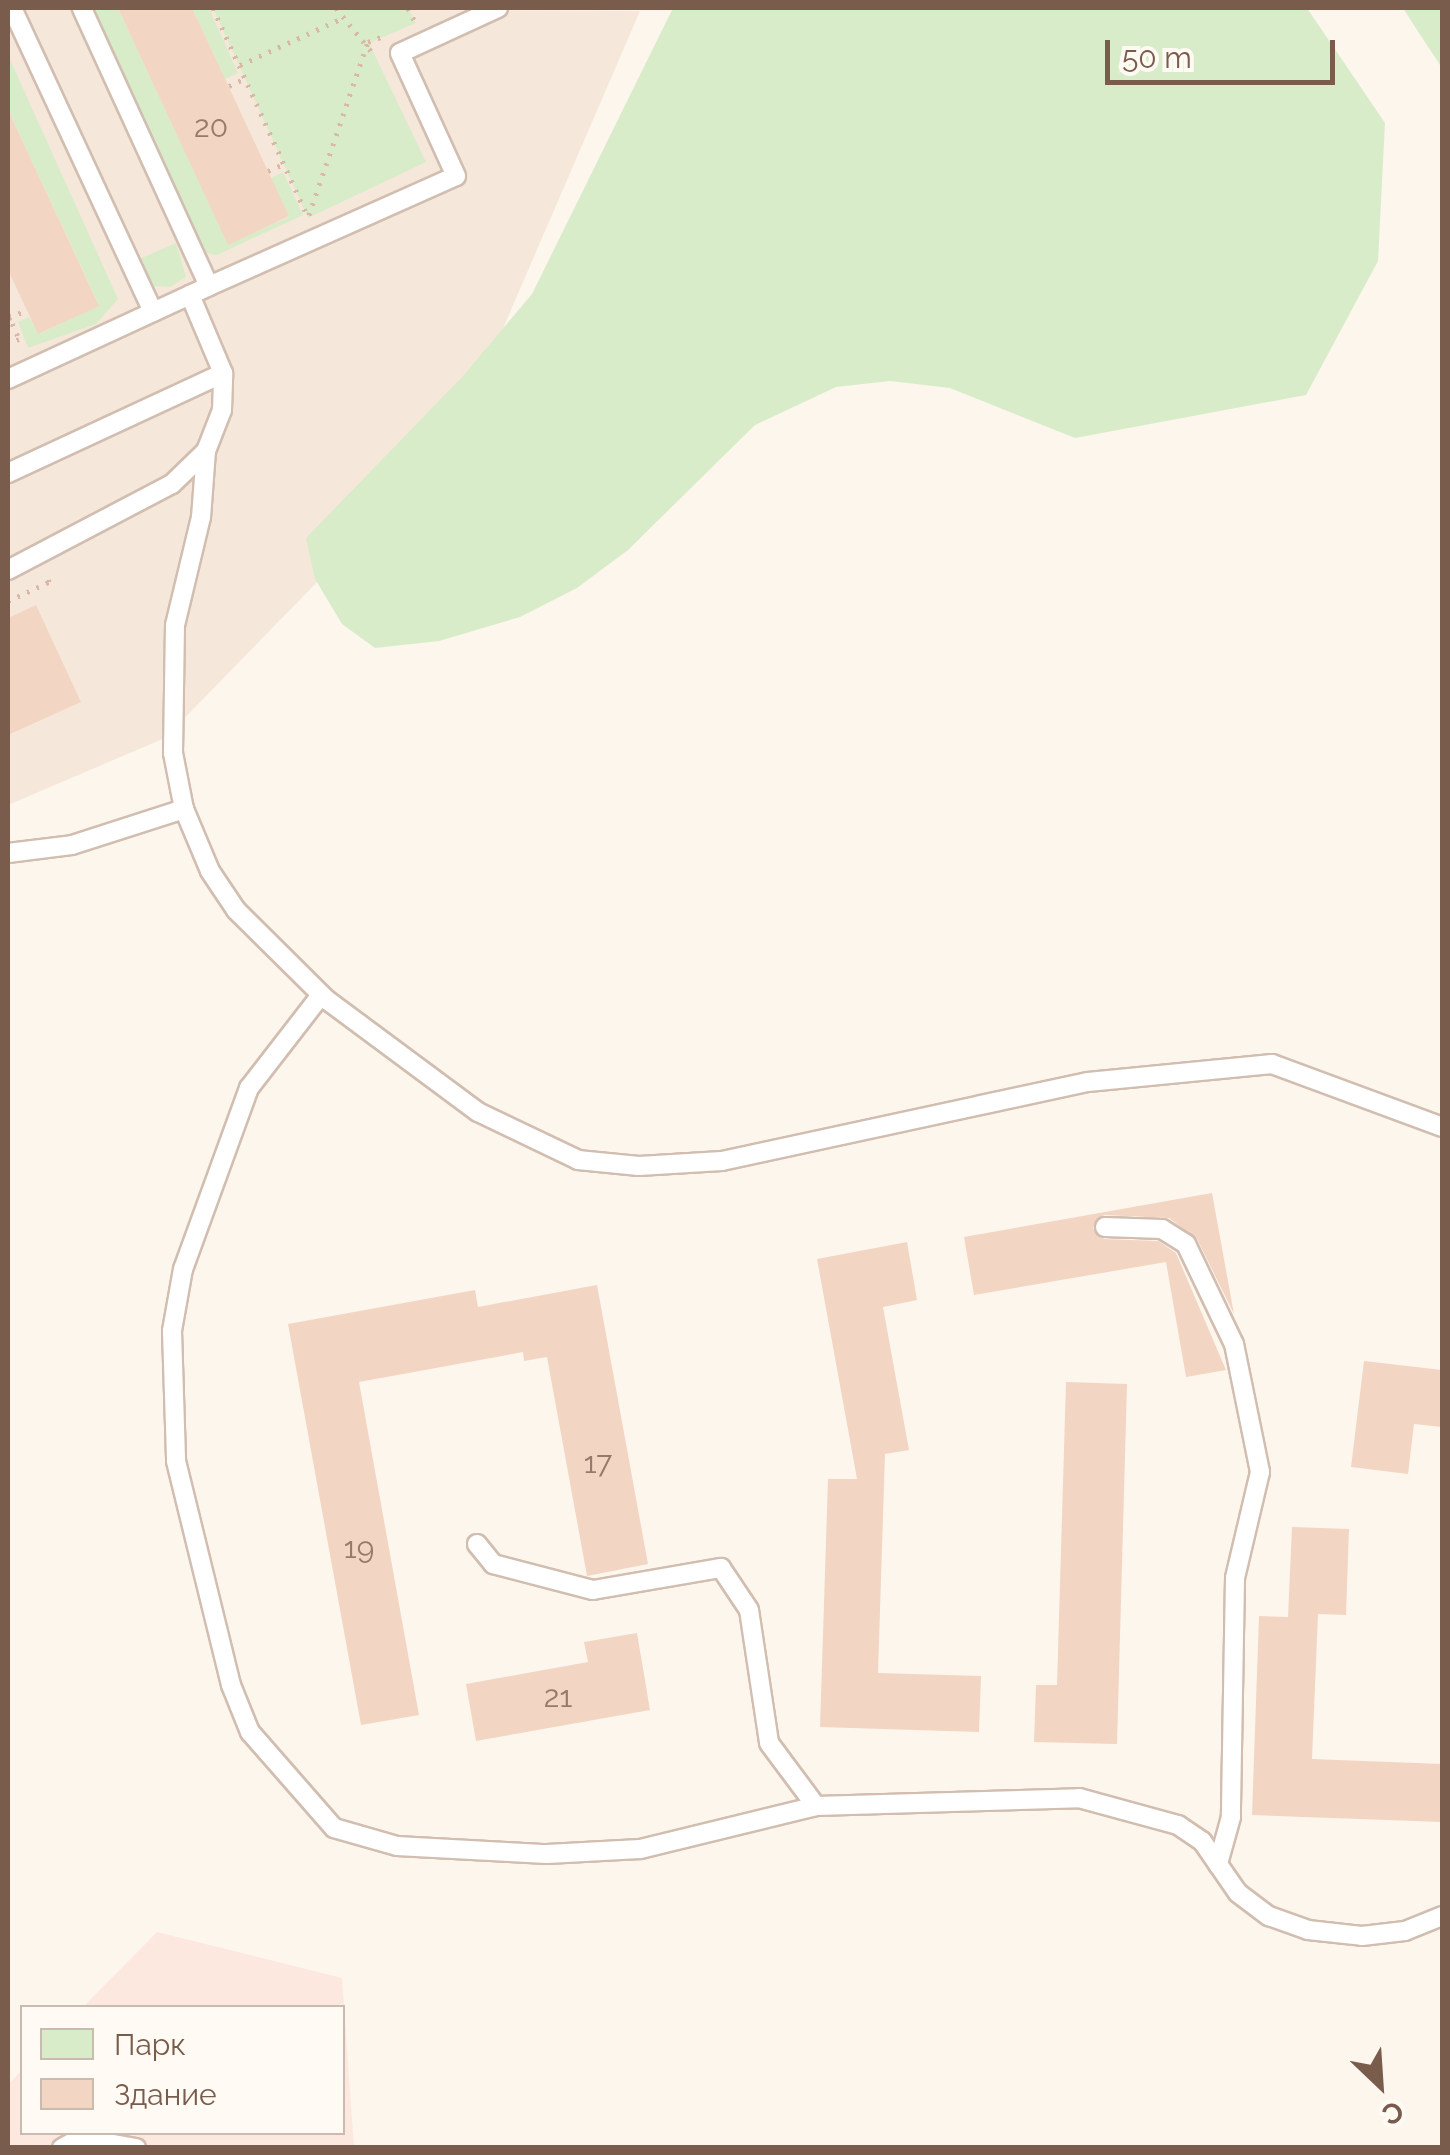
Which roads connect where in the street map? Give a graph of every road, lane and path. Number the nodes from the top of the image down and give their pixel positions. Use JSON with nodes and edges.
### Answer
{"nodes":[{"id":1,"x":12,"y":8,"type":"edge"},
{"id":2,"x":82,"y":8,"type":"edge"},
{"id":3,"x":213,"y":8,"type":"edge"},
{"id":4,"x":336,"y":8,"type":"edge"},
{"id":5,"x":408,"y":8,"type":"edge"},
{"id":6,"x":498,"y":8,"type":"edge"},
{"id":7,"x":346,"y":17,"type":"junction"},
{"id":8,"x":416,"y":22,"type":"dead end"},
{"id":9,"x":368,"y":42,"type":"junction"},
{"id":10,"x":377,"y":60,"type":"dead end"},
{"id":11,"x":240,"y":66,"type":"junction"},
{"id":12,"x":245,"y":79,"type":"junction"},
{"id":13,"x":228,"y":86,"type":"dead end"},
{"id":14,"x":284,"y":164,"type":"junction"},
{"id":15,"x":268,"y":171,"type":"dead end"},
{"id":16,"x":325,"y":210,"type":"dead end"},
{"id":17,"x":308,"y":218,"type":"junction"},
{"id":18,"x":209,"y":286,"type":"junction"},
{"id":19,"x":190,"y":295,"type":"junction"},
{"id":20,"x":26,"y":310,"type":"dead end"},
{"id":21,"x":152,"y":312,"type":"junction"},
{"id":22,"x":8,"y":317,"type":"edge"},
{"id":23,"x":8,"y":344,"type":"edge"},
{"id":24,"x":223,"y":373,"type":"junction"},
{"id":25,"x":8,"y":378,"type":"edge"},
{"id":26,"x":206,"y":451,"type":"junction"},
{"id":27,"x":8,"y":472,"type":"edge"},
{"id":28,"x":8,"y":570,"type":"edge"},
{"id":29,"x":49,"y":582,"type":"dead end"},
{"id":30,"x":8,"y":601,"type":"edge"},
{"id":31,"x":184,"y":809,"type":"junction"},
{"id":32,"x":8,"y":853,"type":"edge"},
{"id":33,"x":322,"y":995,"type":"junction"},
{"id":34,"x":1442,"y":1128,"type":"edge"},
{"id":35,"x":1105,"y":1227,"type":"dead end"},
{"id":36,"x":477,"y":1544,"type":"dead end"},
{"id":37,"x":816,"y":1806,"type":"junction"},
{"id":38,"x":1218,"y":1864,"type":"junction"},
{"id":39,"x":1442,"y":1916,"type":"edge"},
{"id":40,"x":62,"y":2148,"type":"edge"},
{"id":41,"x":136,"y":2148,"type":"edge"}],
"edges":[{"from":1,"to":21,"type":"lane"},
{"from":2,"to":18,"type":"lane"},
{"from":3,"to":11,"type":"path"},
{"from":4,"to":7,"type":"path"},
{"from":5,"to":8,"type":"path"},
{"from":6,"to":18,"type":"lane"},
{"from":7,"to":9,"type":"path"},
{"from":7,"to":11,"type":"path"},
{"from":9,"to":10,"type":"path"},
{"from":9,"to":17,"type":"path"},
{"from":11,"to":12,"type":"path"},
{"from":12,"to":13,"type":"path"},
{"from":12,"to":14,"type":"path"},
{"from":14,"to":15,"type":"path"},
{"from":14,"to":17,"type":"path"},
{"from":16,"to":17,"type":"path"},
{"from":18,"to":19,"type":"lane"},
{"from":19,"to":21,"type":"lane"},
{"from":19,"to":24,"type":"lane"},
{"from":20,"to":22,"type":"path"},
{"from":21,"to":25,"type":"lane"},
{"from":22,"to":23,"type":"path"},
{"from":24,"to":26,"type":"lane"},
{"from":24,"to":27,"type":"lane"},
{"from":26,"to":28,"type":"lane"},
{"from":26,"to":31,"type":"lane"},
{"from":29,"to":30,"type":"path"},
{"from":31,"to":32,"type":"lane"},
{"from":31,"to":33,"type":"lane"},
{"from":33,"to":34,"type":"lane"},
{"from":33,"to":37,"type":"lane"},
{"from":35,"to":38,"type":"lane"},
{"from":36,"to":37,"type":"lane"},
{"from":37,"to":38,"type":"lane"},
{"from":38,"to":39,"type":"lane"},
{"from":40,"to":41,"type":"lane"}]}
